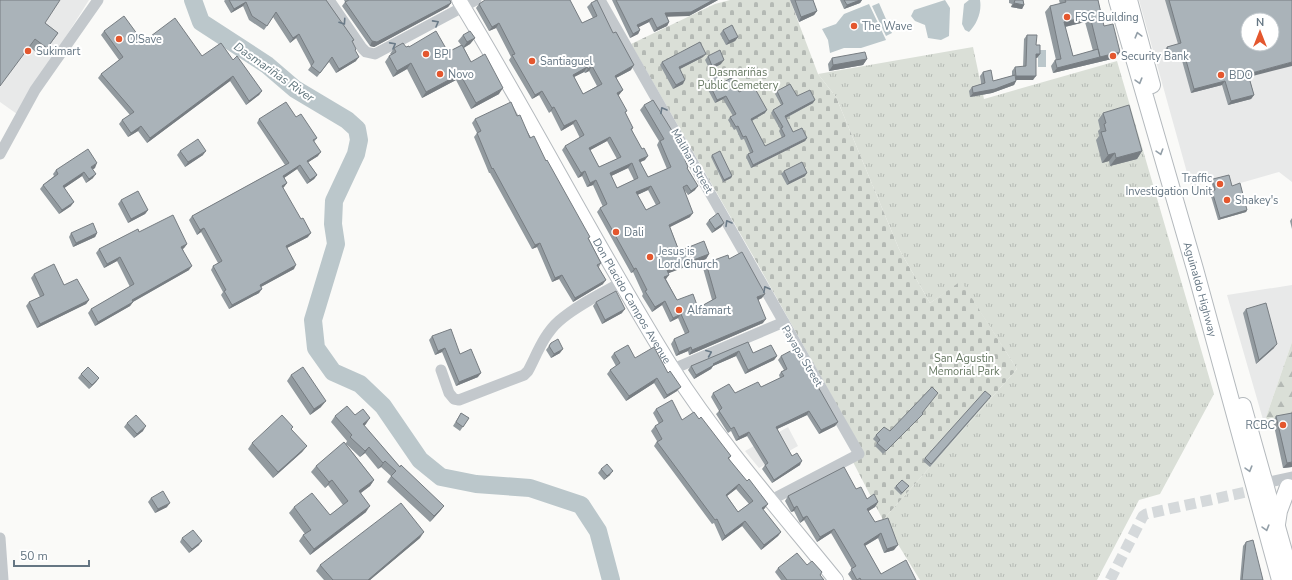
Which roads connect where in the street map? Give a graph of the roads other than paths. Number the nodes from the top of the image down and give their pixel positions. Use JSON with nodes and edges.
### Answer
{"nodes":[{"id":1,"x":98,"y":0,"type":"edge"},
{"id":2,"x":329,"y":0,"type":"edge"},
{"id":3,"x":476,"y":0,"type":"edge"},
{"id":4,"x":600,"y":0,"type":"edge"},
{"id":5,"x":1116,"y":0,"type":"edge"},
{"id":6,"x":1128,"y":0,"type":"edge"},
{"id":7,"x":461,"y":4,"type":"edge"},
{"id":8,"x":1,"y":150,"type":"edge"},
{"id":9,"x":622,"y":282,"type":"junction"},
{"id":10,"x":784,"y":322,"type":"junction"},
{"id":11,"x":673,"y":369,"type":"junction"},
{"id":12,"x":440,"y":370,"type":"dead end"},
{"id":13,"x":1291,"y":483,"type":"edge"},
{"id":14,"x":1263,"y":488,"type":"junction"},
{"id":15,"x":771,"y":500,"type":"junction"},
{"id":16,"x":1277,"y":526,"type":"junction"},
{"id":17,"x":0,"y":538,"type":"edge"},
{"id":18,"x":3,"y":580,"type":"edge"},
{"id":19,"x":836,"y":580,"type":"edge"},
{"id":20,"x":1280,"y":580,"type":"edge"},
{"id":21,"x":1292,"y":580,"type":"edge"}],
"edges":[{"from":1,"to":8,"type":"street"},
{"from":2,"to":7,"type":"street","one_way":true},
{"from":3,"to":7,"type":"street"},
{"from":10,"to":4,"type":"street","name":"Malihan Street","one_way":true},
{"from":5,"to":14,"type":"highway","name":"Aguinaldo Highway","one_way":true},
{"from":14,"to":6,"type":"highway","name":"Aguinaldo Highway","one_way":true},
{"from":7,"to":9,"type":"main road","name":"Don Placido Campos Avenue"},
{"from":9,"to":11,"type":"main road","name":"Don Placido Campos Avenue"},
{"from":9,"to":12,"type":"street"},
{"from":11,"to":10,"type":"street","name":"Payapa Street","one_way":true},
{"from":10,"to":15,"type":"street","name":"Payapa Street"},
{"from":11,"to":15,"type":"main road","name":"Don Placido Campos Avenue"},
{"from":13,"to":14,"type":"street"},
{"from":13,"to":16,"type":"highway"},
{"from":14,"to":16,"type":"highway","name":"Aguinaldo Highway"},
{"from":14,"to":20,"type":"highway","name":"Aguinaldo Highway","one_way":true},
{"from":15,"to":19,"type":"main road","name":"Don Placido Campos Avenue"},
{"from":16,"to":21,"type":"highway","name":"Aguinaldo Highway"},
{"from":17,"to":18,"type":"street"}]}
